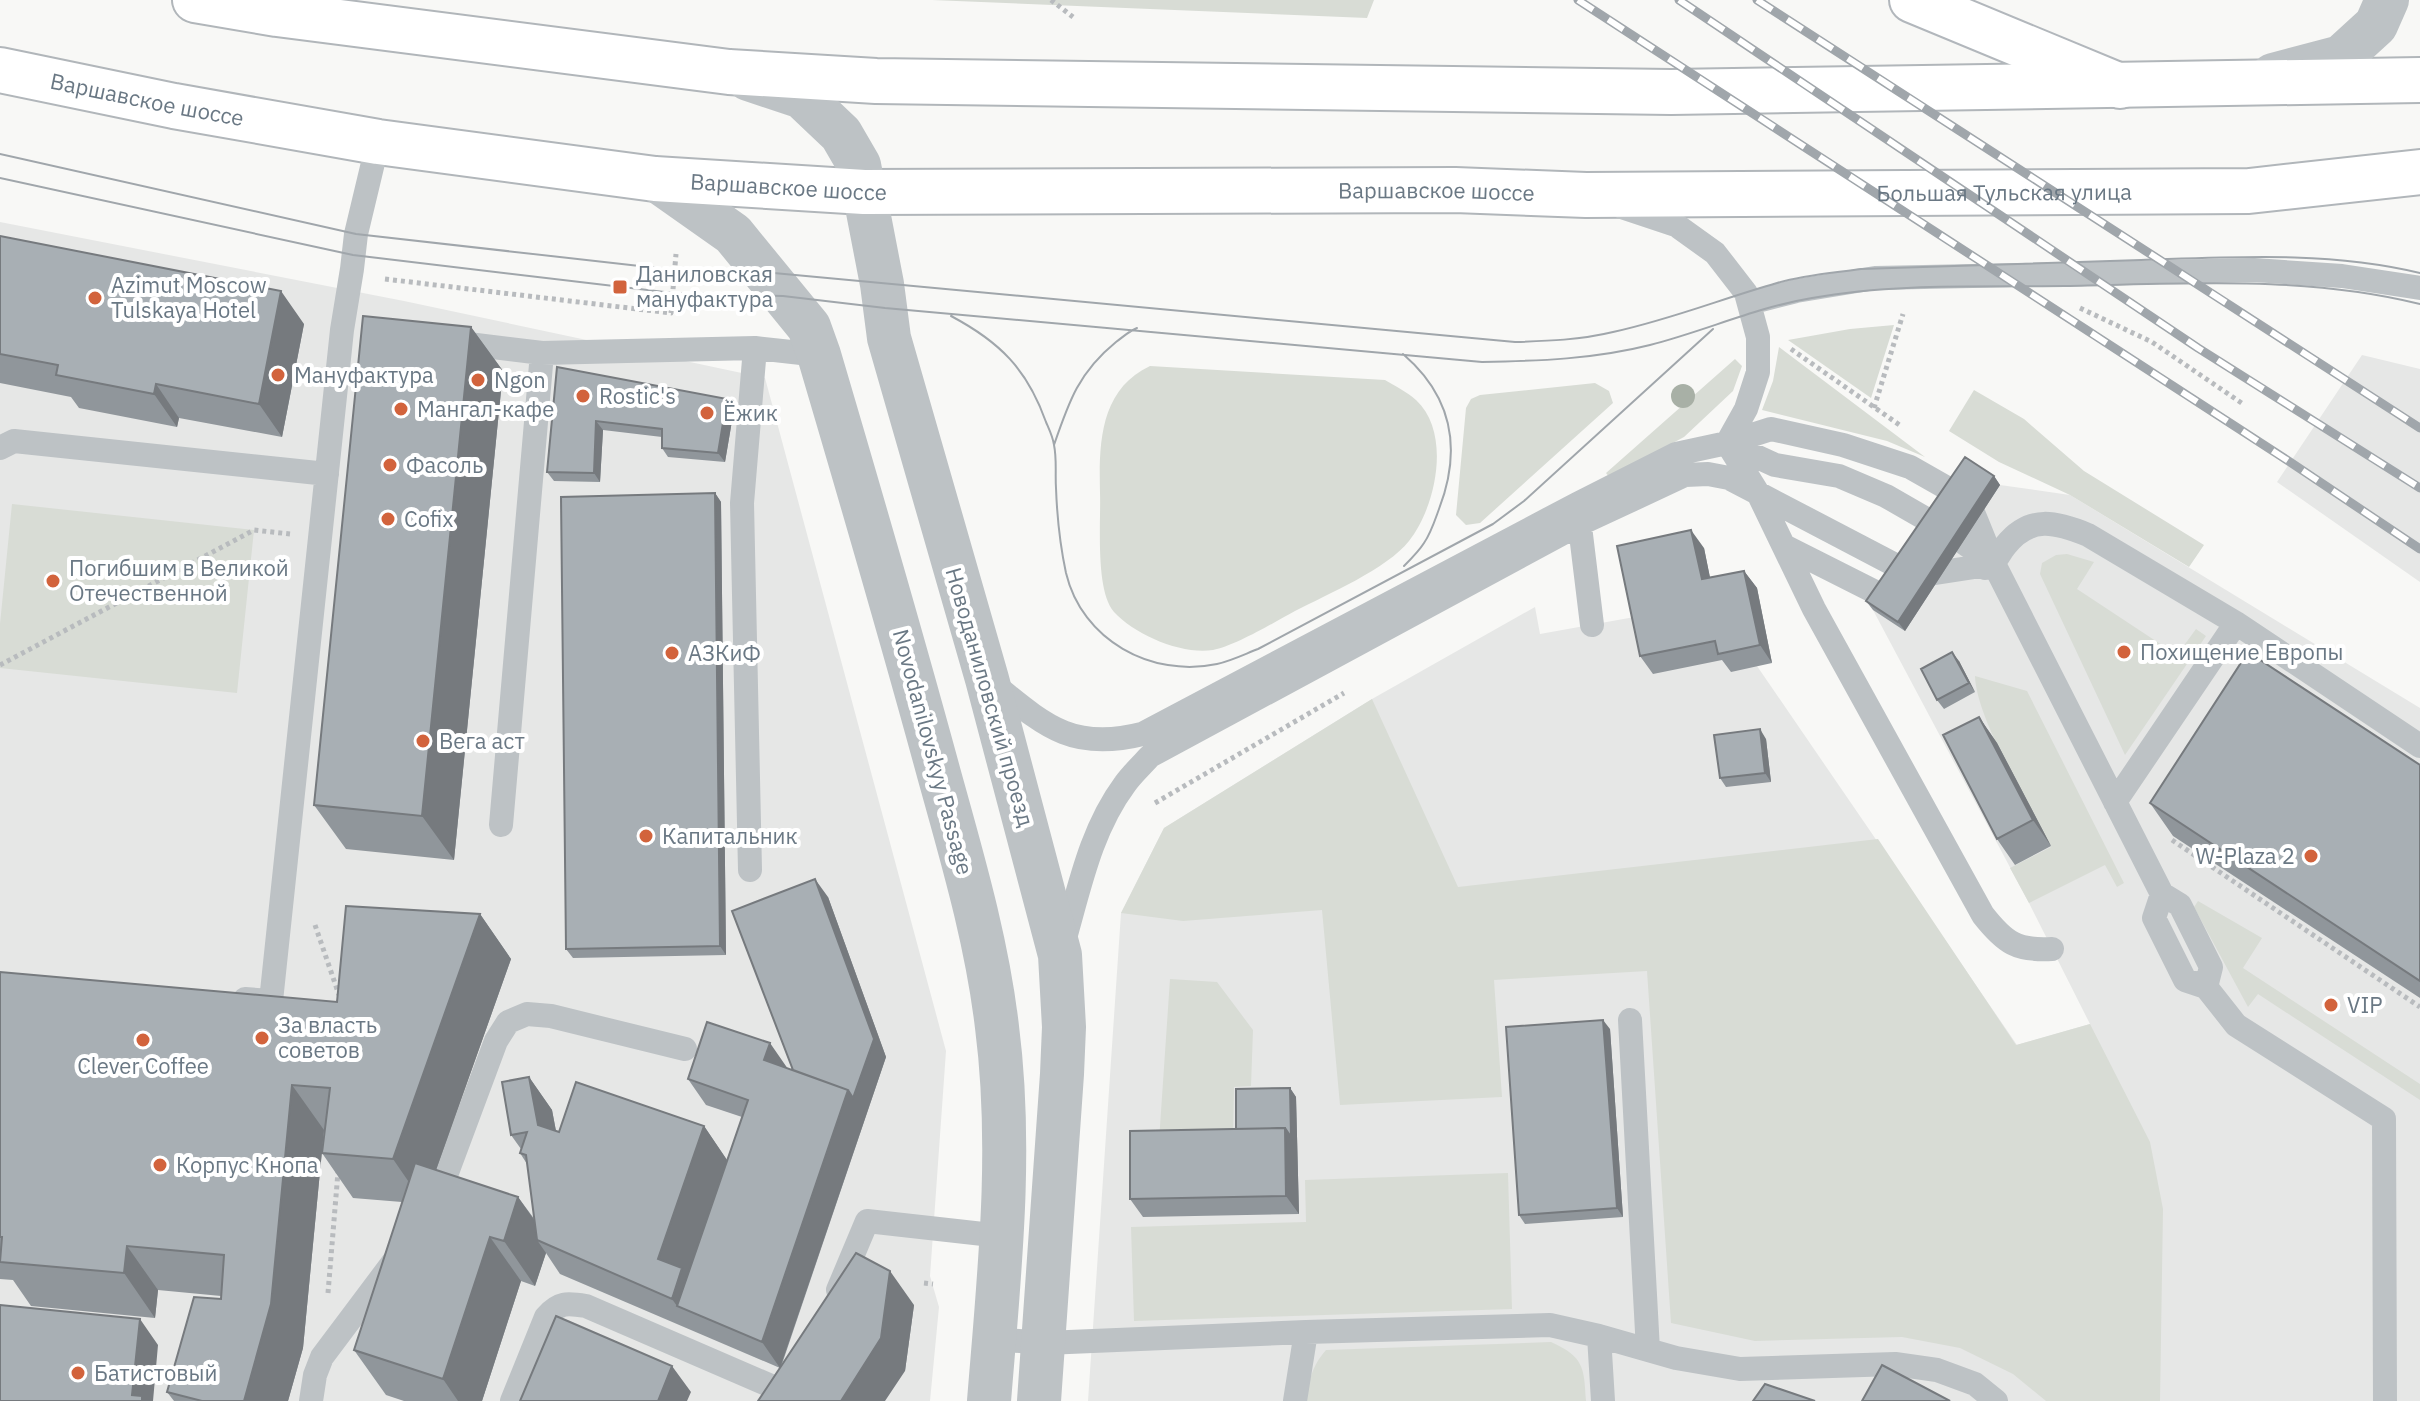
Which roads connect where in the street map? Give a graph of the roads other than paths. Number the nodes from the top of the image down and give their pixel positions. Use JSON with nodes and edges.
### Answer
{"nodes":[{"id":1,"x":195,"y":0,"type":"edge"},
{"id":2,"x":1912,"y":0,"type":"edge"},
{"id":3,"x":2387,"y":0,"type":"edge"},
{"id":4,"x":278,"y":7,"type":"edge"},
{"id":5,"x":0,"y":70,"type":"edge"},
{"id":6,"x":729,"y":72,"type":"junction"},
{"id":7,"x":2420,"y":80,"type":"edge"},
{"id":8,"x":2239,"y":84,"type":"junction"},
{"id":9,"x":2120,"y":86,"type":"junction"},
{"id":10,"x":378,"y":142,"type":"junction"},
{"id":11,"x":2420,"y":172,"type":"edge"},
{"id":12,"x":655,"y":179,"type":"junction"},
{"id":13,"x":2249,"y":191,"type":"junction"},
{"id":14,"x":864,"y":192,"type":"junction"},
{"id":15,"x":1586,"y":195,"type":"junction"},
{"id":16,"x":2420,"y":202,"type":"edge"},
{"id":17,"x":2420,"y":288,"type":"edge"},
{"id":18,"x":1749,"y":303,"type":"junction"},
{"id":19,"x":342,"y":330,"type":"junction"},
{"id":20,"x":379,"y":334,"type":"edge"},
{"id":21,"x":423,"y":339,"type":"edge"},
{"id":22,"x":755,"y":348,"type":"junction"},
{"id":23,"x":542,"y":353,"type":"junction"},
{"id":24,"x":819,"y":355,"type":"junction"},
{"id":25,"x":1727,"y":443,"type":"junction"},
{"id":26,"x":0,"y":448,"type":"edge"},
{"id":27,"x":327,"y":474,"type":"junction"},
{"id":28,"x":1758,"y":493,"type":"junction"},
{"id":29,"x":1578,"y":514,"type":"junction"},
{"id":30,"x":1786,"y":547,"type":"junction"},
{"id":31,"x":1994,"y":564,"type":"junction"},
{"id":32,"x":2236,"y":623,"type":"junction"},
{"id":33,"x":1592,"y":625,"type":"dead end"},
{"id":34,"x":987,"y":679,"type":"junction"},
{"id":35,"x":2420,"y":746,"type":"edge"},
{"id":36,"x":2115,"y":802,"type":"junction"},
{"id":37,"x":501,"y":825,"type":"dead end"},
{"id":38,"x":750,"y":870,"type":"dead end"},
{"id":39,"x":2052,"y":949,"type":"dead end"},
{"id":40,"x":1060,"y":955,"type":"junction"},
{"id":41,"x":226,"y":997,"type":"edge"},
{"id":42,"x":1630,"y":1020,"type":"dead end"},
{"id":43,"x":685,"y":1049,"type":"dead end"},
{"id":44,"x":425,"y":1220,"type":"edge"},
{"id":45,"x":1001,"y":1236,"type":"junction"},
{"id":46,"x":406,"y":1245,"type":"edge"},
{"id":47,"x":830,"y":1309,"type":"edge"},
{"id":48,"x":1306,"y":1332,"type":"junction"},
{"id":49,"x":1599,"y":1336,"type":"junction"},
{"id":50,"x":994,"y":1339,"type":"junction"},
{"id":51,"x":1045,"y":1343,"type":"junction"},
{"id":52,"x":1648,"y":1350,"type":"junction"},
{"id":53,"x":794,"y":1393,"type":"edge"},
{"id":54,"x":311,"y":1401,"type":"edge"},
{"id":55,"x":512,"y":1401,"type":"edge"},
{"id":56,"x":989,"y":1401,"type":"edge"},
{"id":57,"x":1039,"y":1401,"type":"edge"},
{"id":58,"x":1295,"y":1401,"type":"edge"},
{"id":59,"x":1603,"y":1401,"type":"edge"},
{"id":60,"x":1996,"y":1401,"type":"edge"},
{"id":61,"x":2385,"y":1401,"type":"edge"}],
"edges":[{"from":1,"to":4,"type":"main road"},
{"from":2,"to":9,"type":"main road"},
{"from":3,"to":8,"type":"street"},
{"from":4,"to":6,"type":"main road"},
{"from":5,"to":10,"type":"main road","name":"Варшавское шоссе"},
{"from":6,"to":9,"type":"main road"},
{"from":6,"to":14,"type":"street","name":"Новоданиловский проезд"},
{"from":7,"to":8,"type":"main road"},
{"from":8,"to":9,"type":"main road"},
{"from":10,"to":12,"type":"main road","name":"Варшавское шоссе"},
{"from":10,"to":19,"type":"lane"},
{"from":11,"to":13,"type":"main road","name":"Большая Тульская улица"},
{"from":12,"to":14,"type":"main road","name":"Варшавское шоссе"},
{"from":12,"to":24,"type":"street","name":"Novodanilovskyy Passage"},
{"from":13,"to":15,"type":"main road","name":"Большая Тульская улица"},
{"from":13,"to":16,"type":"main road"},
{"from":14,"to":15,"type":"main road","name":"Варшавское шоссе"},
{"from":14,"to":34,"type":"street","name":"Новоданиловский проезд"},
{"from":15,"to":18,"type":"lane"},
{"from":17,"to":18,"type":"lane"},
{"from":18,"to":25,"type":"lane"},
{"from":19,"to":20,"type":"lane"},
{"from":19,"to":27,"type":"lane"},
{"from":21,"to":23,"type":"lane"},
{"from":22,"to":23,"type":"lane"},
{"from":22,"to":24,"type":"lane"},
{"from":22,"to":38,"type":"lane"},
{"from":23,"to":37,"type":"lane"},
{"from":24,"to":45,"type":"street","name":"Novodanilovskyy Passage"},
{"from":25,"to":28,"type":"lane"},
{"from":25,"to":29,"type":"lane"},
{"from":25,"to":31,"type":"lane"},
{"from":25,"to":31,"type":"lane"},
{"from":26,"to":27,"type":"lane"},
{"from":27,"to":41,"type":"lane"},
{"from":28,"to":29,"type":"lane"},
{"from":28,"to":30,"type":"lane"},
{"from":28,"to":31,"type":"lane"},
{"from":29,"to":33,"type":"lane"},
{"from":29,"to":34,"type":"lane"},
{"from":29,"to":40,"type":"lane"},
{"from":30,"to":31,"type":"lane"},
{"from":30,"to":39,"type":"lane"},
{"from":31,"to":32,"type":"lane"},
{"from":31,"to":36,"type":"lane"},
{"from":32,"to":35,"type":"lane"},
{"from":32,"to":36,"type":"lane"},
{"from":34,"to":40,"type":"street","name":"Новоданиловский проезд"},
{"from":36,"to":61,"type":"lane"},
{"from":40,"to":51,"type":"street","name":"Новоданиловский проезд"},
{"from":42,"to":52,"type":"lane"},
{"from":43,"to":44,"type":"lane"},
{"from":45,"to":47,"type":"lane"},
{"from":45,"to":50,"type":"street","name":"Novodanilovskyy Passage"},
{"from":46,"to":54,"type":"lane"},
{"from":48,"to":49,"type":"lane"},
{"from":48,"to":51,"type":"lane"},
{"from":48,"to":58,"type":"lane"},
{"from":49,"to":52,"type":"lane"},
{"from":49,"to":59,"type":"lane"},
{"from":50,"to":51,"type":"lane"},
{"from":50,"to":56,"type":"street","name":"Novodanilovskyy Passage"},
{"from":51,"to":57,"type":"street","name":"Новоданиловский проезд"},
{"from":52,"to":60,"type":"lane"},
{"from":53,"to":55,"type":"lane"}]}
